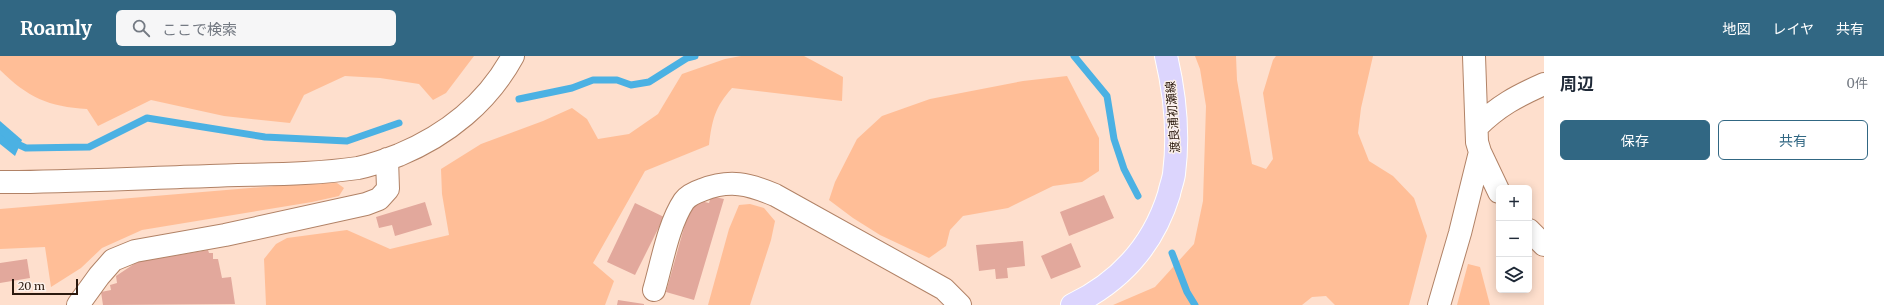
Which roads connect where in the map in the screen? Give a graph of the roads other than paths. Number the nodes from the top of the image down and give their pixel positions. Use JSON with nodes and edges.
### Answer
{"nodes":[{"id":1,"x":513,"y":56,"type":"edge"},
{"id":2,"x":1166,"y":56,"type":"edge"},
{"id":3,"x":1474,"y":56,"type":"edge"},
{"id":4,"x":1544,"y":84,"type":"edge"},
{"id":5,"x":1477,"y":127,"type":"junction"},
{"id":6,"x":1480,"y":152,"type":"junction"},
{"id":7,"x":387,"y":159,"type":"junction"},
{"id":8,"x":0,"y":182,"type":"edge"},
{"id":9,"x":1496,"y":186,"type":"edge"},
{"id":10,"x":1532,"y":233,"type":"edge"},
{"id":11,"x":1544,"y":245,"type":"edge"},
{"id":12,"x":654,"y":290,"type":"dead end"},
{"id":13,"x":78,"y":305,"type":"edge"},
{"id":14,"x":960,"y":305,"type":"edge"},
{"id":15,"x":1072,"y":305,"type":"edge"},
{"id":16,"x":1439,"y":305,"type":"edge"}],
"edges":[{"from":1,"to":7,"type":"street"},
{"from":2,"to":15,"type":"main road","name":"渡良浦初瀬線"},
{"from":3,"to":5,"type":"street"},
{"from":4,"to":5,"type":"street"},
{"from":5,"to":6,"type":"street"},
{"from":6,"to":9,"type":"street"},
{"from":6,"to":16,"type":"street"},
{"from":7,"to":8,"type":"street"},
{"from":7,"to":13,"type":"street"},
{"from":10,"to":11,"type":"street"},
{"from":12,"to":14,"type":"street"}]}
